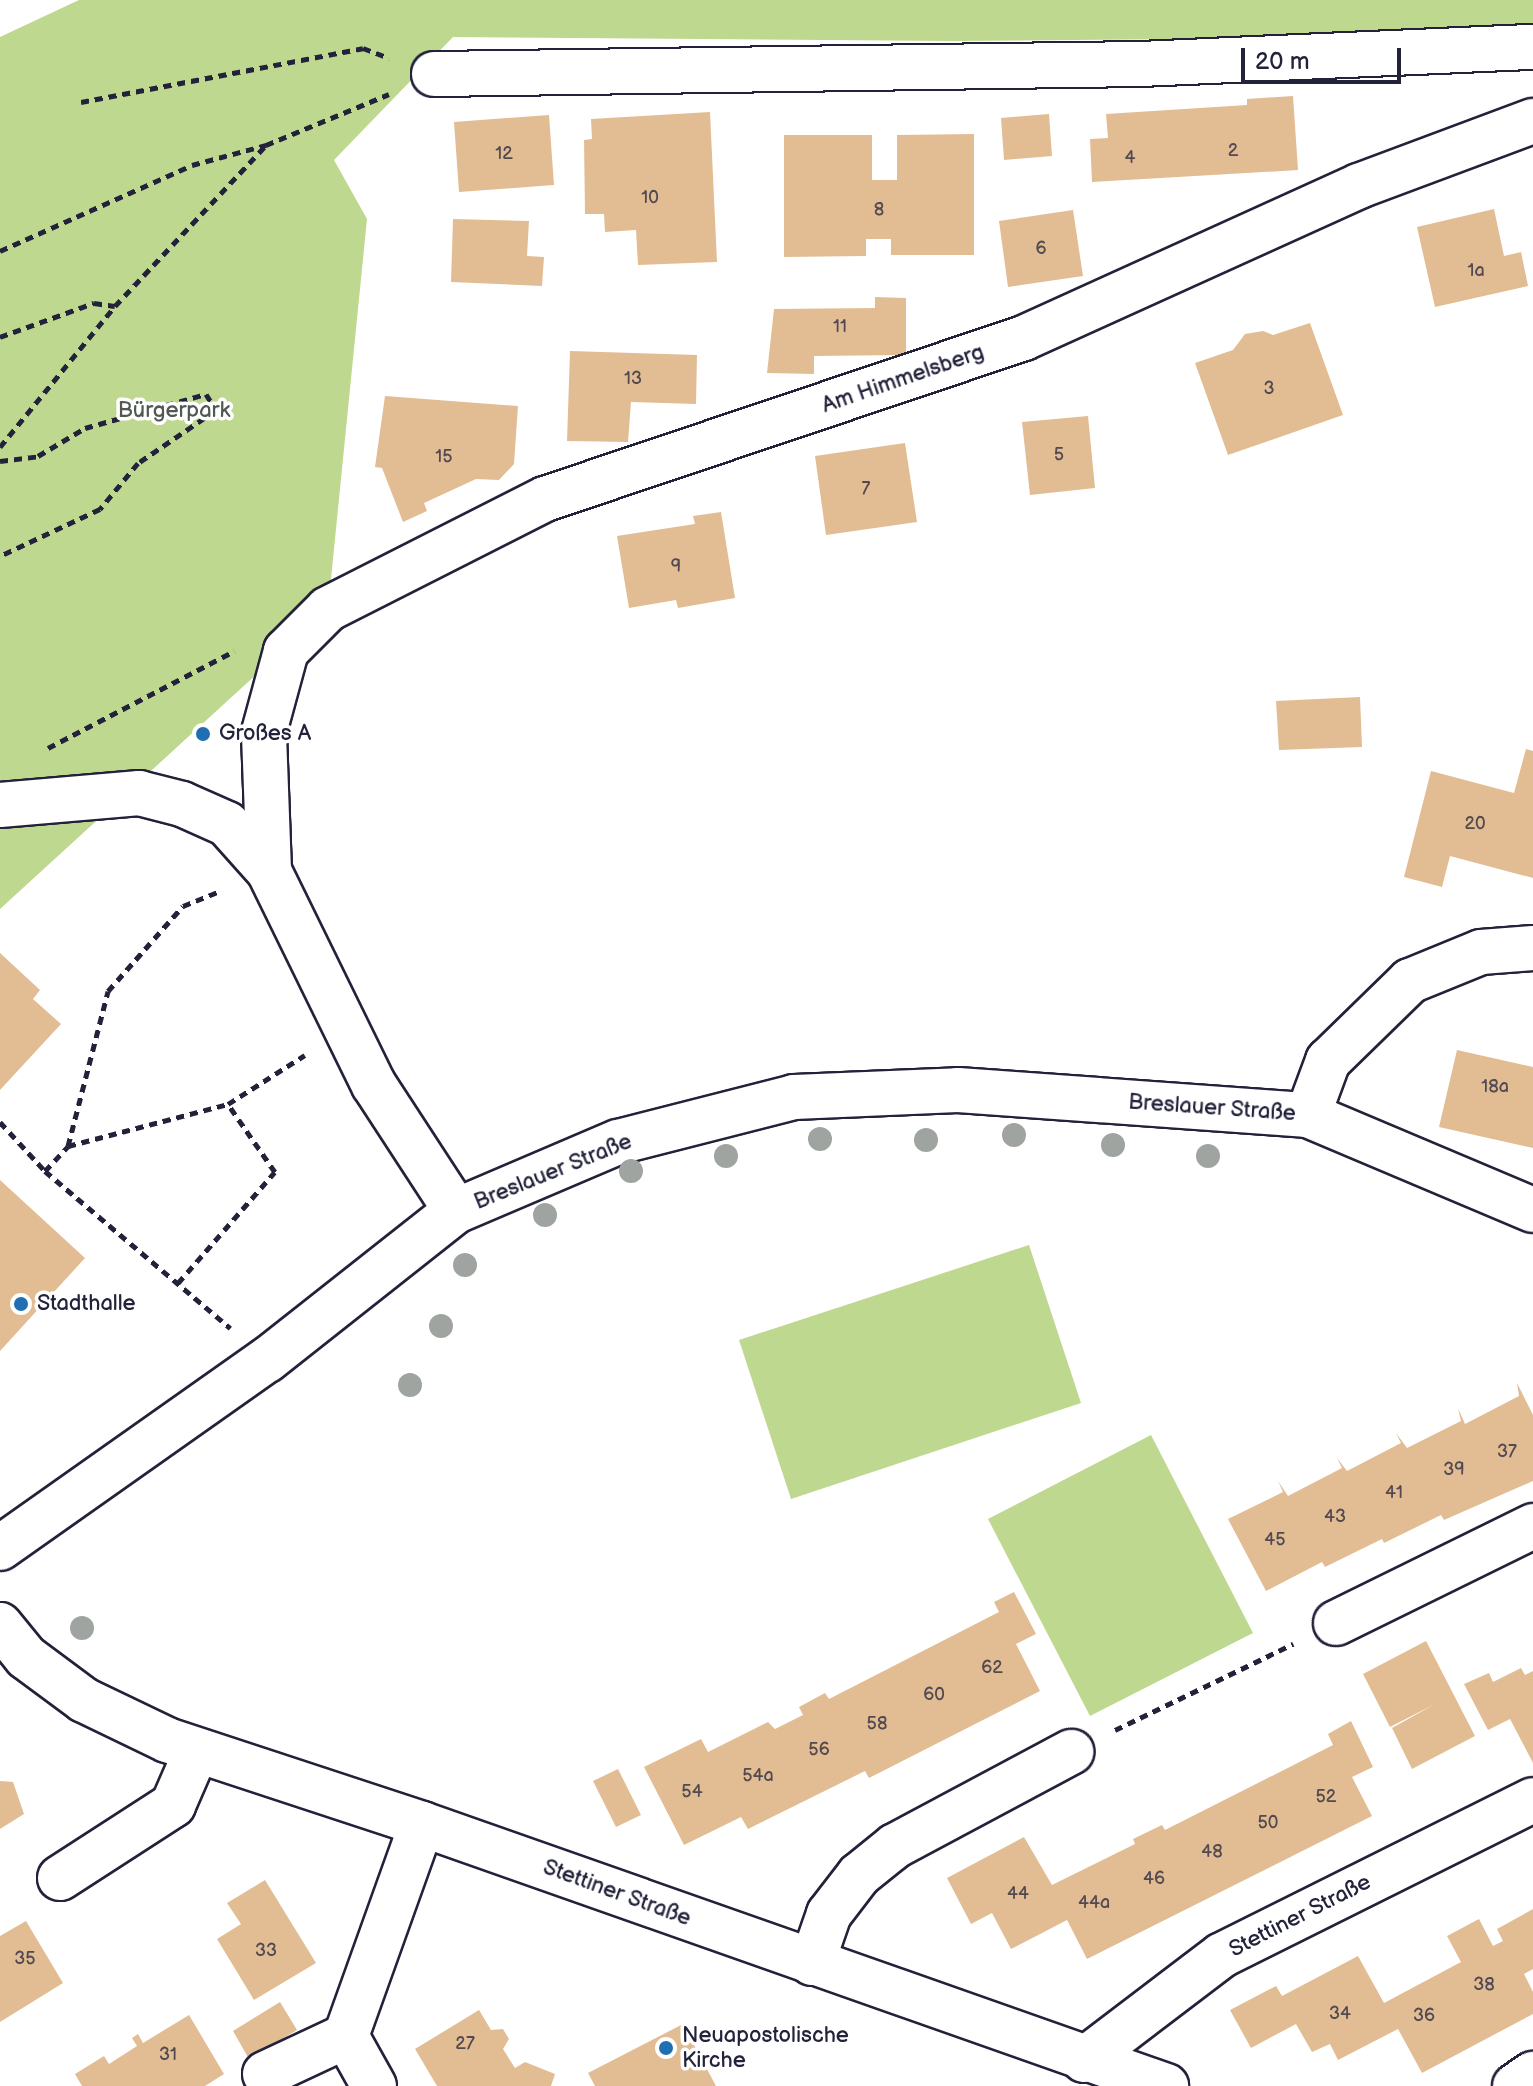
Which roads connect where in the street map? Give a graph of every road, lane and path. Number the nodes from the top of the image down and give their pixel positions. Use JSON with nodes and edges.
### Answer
{"nodes":[{"id":1,"x":1533,"y":47,"type":"edge"},
{"id":2,"x":434,"y":74,"type":"joint"},
{"id":3,"x":393,"y":92,"type":"dead end"},
{"id":4,"x":81,"y":102,"type":"dead end"},
{"id":5,"x":1533,"y":121,"type":"edge"},
{"id":6,"x":266,"y":145,"type":"junction"},
{"id":7,"x":0,"y":251,"type":"edge"},
{"id":8,"x":115,"y":306,"type":"junction"},
{"id":9,"x":0,"y":337,"type":"edge"},
{"id":10,"x":0,"y":447,"type":"edge"},
{"id":11,"x":0,"y":461,"type":"edge"},
{"id":12,"x":0,"y":556,"type":"edge"},
{"id":13,"x":286,"y":651,"type":"junction"},
{"id":14,"x":44,"y":750,"type":"dead end"},
{"id":15,"x":0,"y":805,"type":"edge"},
{"id":16,"x":269,"y":871,"type":"junction"},
{"id":17,"x":1533,"y":948,"type":"edge"},
{"id":18,"x":346,"y":1028,"type":"junction"},
{"id":19,"x":228,"y":1104,"type":"junction"},
{"id":20,"x":1308,"y":1115,"type":"junction"},
{"id":21,"x":0,"y":1122,"type":"edge"},
{"id":22,"x":68,"y":1146,"type":"junction"},
{"id":23,"x":45,"y":1171,"type":"junction"},
{"id":24,"x":1533,"y":1210,"type":"edge"},
{"id":25,"x":456,"y":1211,"type":"junction"},
{"id":26,"x":178,"y":1283,"type":"junction"},
{"id":27,"x":267,"y":1360,"type":"junction"},
{"id":28,"x":1533,"y":1526,"type":"edge"},
{"id":29,"x":0,"y":1548,"type":"edge"},
{"id":30,"x":1336,"y":1623,"type":"joint"},
{"id":31,"x":0,"y":1625,"type":"edge"},
{"id":32,"x":196,"y":1752,"type":"junction"},
{"id":33,"x":1071,"y":1752,"type":"joint"},
{"id":34,"x":1533,"y":1800,"type":"edge"},
{"id":35,"x":422,"y":1824,"type":"junction"},
{"id":36,"x":60,"y":1878,"type":"dead end"},
{"id":37,"x":812,"y":1963,"type":"junction"},
{"id":38,"x":346,"y":2036,"type":"junction"},
{"id":39,"x":1084,"y":2060,"type":"junction"},
{"id":40,"x":265,"y":2074,"type":"dead end"},
{"id":41,"x":1533,"y":2074,"type":"edge"},
{"id":42,"x":374,"y":2086,"type":"edge"},
{"id":43,"x":1166,"y":2086,"type":"edge"},
{"id":44,"x":1515,"y":2086,"type":"edge"}],
"edges":[{"from":1,"to":2,"type":"street"},
{"from":2,"to":4,"type":"path"},
{"from":3,"to":6,"type":"path"},
{"from":5,"to":13,"type":"street","name":"Am Himmelsberg"},
{"from":6,"to":7,"type":"path"},
{"from":6,"to":8,"type":"path"},
{"from":8,"to":9,"type":"path"},
{"from":8,"to":10,"type":"path"},
{"from":11,"to":12,"type":"path"},
{"from":13,"to":14,"type":"path"},
{"from":13,"to":16,"type":"street"},
{"from":15,"to":16,"type":"street"},
{"from":16,"to":18,"type":"street"},
{"from":16,"to":22,"type":"path"},
{"from":17,"to":20,"type":"street","name":"Breslauer Straße"},
{"from":18,"to":19,"type":"path"},
{"from":18,"to":25,"type":"street"},
{"from":19,"to":22,"type":"path"},
{"from":19,"to":26,"type":"path"},
{"from":20,"to":24,"type":"street","name":"Breslauer Straße"},
{"from":20,"to":25,"type":"street","name":"Breslauer Straße"},
{"from":21,"to":23,"type":"path"},
{"from":22,"to":23,"type":"path"},
{"from":23,"to":26,"type":"path"},
{"from":25,"to":27,"type":"street","name":"Breslauer Straße"},
{"from":26,"to":27,"type":"path"},
{"from":27,"to":29,"type":"street","name":"Breslauer Straße"},
{"from":28,"to":30,"type":"street"},
{"from":30,"to":33,"type":"path"},
{"from":31,"to":32,"type":"street","name":"Stettiner Straße"},
{"from":32,"to":35,"type":"street","name":"Stettiner Straße"},
{"from":32,"to":36,"type":"street"},
{"from":33,"to":37,"type":"street"},
{"from":34,"to":39,"type":"street","name":"Stettiner Straße"},
{"from":35,"to":37,"type":"street","name":"Stettiner Straße"},
{"from":35,"to":38,"type":"street"},
{"from":37,"to":39,"type":"street","name":"Stettiner Straße"},
{"from":38,"to":40,"type":"street"},
{"from":38,"to":42,"type":"street"},
{"from":39,"to":43,"type":"street","name":"Stettiner Straße"},
{"from":41,"to":44,"type":"street"}]}
